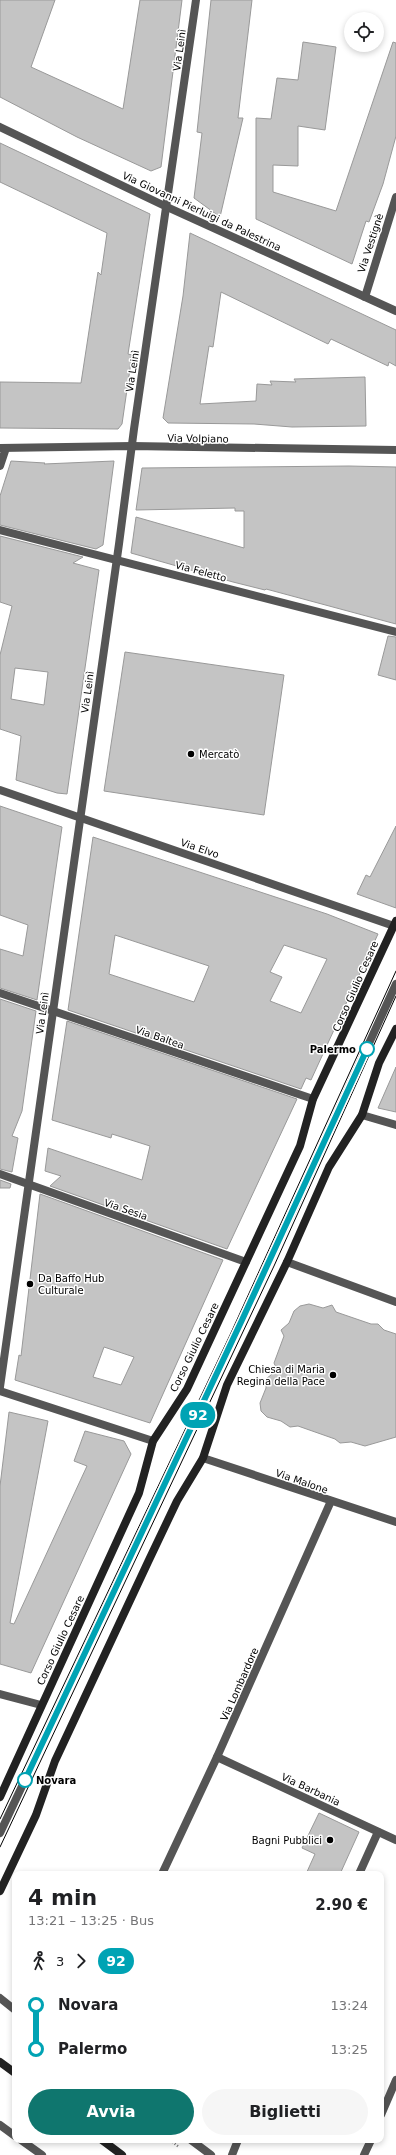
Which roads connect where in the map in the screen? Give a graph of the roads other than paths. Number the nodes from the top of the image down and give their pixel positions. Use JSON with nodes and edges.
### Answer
{"nodes":[{"id":1,"x":196,"y":0,"type":"edge"},
{"id":2,"x":0,"y":127,"type":"edge"},
{"id":3,"x":396,"y":196,"type":"edge"},
{"id":4,"x":167,"y":207,"type":"junction"},
{"id":5,"x":365,"y":296,"type":"junction"},
{"id":6,"x":396,"y":311,"type":"edge"},
{"id":7,"x":132,"y":446,"type":"junction"},
{"id":8,"x":3,"y":448,"type":"edge"},
{"id":9,"x":396,"y":450,"type":"edge"},
{"id":10,"x":0,"y":466,"type":"edge"},
{"id":11,"x":0,"y":530,"type":"edge"},
{"id":12,"x":117,"y":559,"type":"junction"},
{"id":13,"x":396,"y":632,"type":"edge"},
{"id":14,"x":0,"y":790,"type":"edge"},
{"id":15,"x":80,"y":816,"type":"junction"},
{"id":16,"x":395,"y":923,"type":"edge"},
{"id":17,"x":396,"y":984,"type":"edge"},
{"id":18,"x":0,"y":993,"type":"edge"},
{"id":19,"x":52,"y":1011,"type":"junction"},
{"id":20,"x":396,"y":1029,"type":"edge"},
{"id":21,"x":313,"y":1099,"type":"junction"},
{"id":22,"x":362,"y":1115,"type":"junction"},
{"id":23,"x":396,"y":1126,"type":"edge"},
{"id":24,"x":0,"y":1174,"type":"edge"},
{"id":25,"x":28,"y":1185,"type":"junction"},
{"id":26,"x":246,"y":1262,"type":"junction"},
{"id":27,"x":287,"y":1262,"type":"junction"},
{"id":28,"x":396,"y":1302,"type":"edge"},
{"id":29,"x":0,"y":1387,"type":"edge"},
{"id":30,"x":0,"y":1391,"type":"edge"},
{"id":31,"x":153,"y":1441,"type":"junction"},
{"id":32,"x":203,"y":1458,"type":"junction"},
{"id":33,"x":331,"y":1501,"type":"junction"},
{"id":34,"x":396,"y":1522,"type":"edge"},
{"id":35,"x":0,"y":1694,"type":"edge"},
{"id":36,"x":41,"y":1705,"type":"junction"},
{"id":37,"x":217,"y":1757,"type":"junction"},
{"id":38,"x":0,"y":1796,"type":"edge"},
{"id":39,"x":378,"y":1832,"type":"junction"},
{"id":40,"x":0,"y":1833,"type":"edge"},
{"id":41,"x":396,"y":1840,"type":"edge"},
{"id":42,"x":163,"y":1871,"type":"edge"},
{"id":43,"x":360,"y":1871,"type":"edge"},
{"id":44,"x":0,"y":1891,"type":"edge"},
{"id":45,"x":0,"y":1998,"type":"edge"},
{"id":46,"x":12,"y":2008,"type":"edge"},
{"id":47,"x":0,"y":2062,"type":"edge"},
{"id":48,"x":12,"y":2071,"type":"edge"},
{"id":49,"x":396,"y":2080,"type":"edge"},
{"id":50,"x":384,"y":2109,"type":"edge"},
{"id":51,"x":0,"y":2125,"type":"edge"},
{"id":52,"x":12,"y":2134,"type":"edge"},
{"id":53,"x":25,"y":2143,"type":"edge"},
{"id":54,"x":106,"y":2143,"type":"edge"},
{"id":55,"x":195,"y":2143,"type":"edge"},
{"id":56,"x":237,"y":2143,"type":"edge"},
{"id":57,"x":370,"y":2143,"type":"edge"},
{"id":58,"x":42,"y":2155,"type":"edge"},
{"id":59,"x":122,"y":2155,"type":"edge"},
{"id":60,"x":211,"y":2155,"type":"edge"},
{"id":61,"x":232,"y":2155,"type":"edge"},
{"id":62,"x":364,"y":2155,"type":"edge"}],
"edges":[{"from":1,"to":4,"type":"street","name":"Via Leinì"},
{"from":2,"to":4,"type":"street","name":"Via Giovanni Pierluigi da Palestrina"},
{"from":3,"to":5,"type":"street","name":"Via Vestignè"},
{"from":4,"to":5,"type":"street","name":"Via Giovanni Pierluigi da Palestrina"},
{"from":4,"to":7,"type":"street","name":"Via Leinì"},
{"from":5,"to":6,"type":"street","name":"Via Giovanni Pierluigi da Palestrina"},
{"from":7,"to":8,"type":"street","name":"Via Volpiano"},
{"from":7,"to":9,"type":"street","name":"Via Volpiano"},
{"from":7,"to":12,"type":"street","name":"Via Leinì"},
{"from":8,"to":10,"type":"street"},
{"from":11,"to":12,"type":"street","name":"Via Feletto"},
{"from":12,"to":13,"type":"street","name":"Via Feletto"},
{"from":12,"to":15,"type":"street","name":"Via Leinì"},
{"from":14,"to":15,"type":"street","name":"Via Elvo"},
{"from":15,"to":16,"type":"street","name":"Via Elvo"},
{"from":15,"to":19,"type":"street","name":"Via Leinì"},
{"from":16,"to":21,"type":"main road","name":"Corso Giulio Cesare"},
{"from":17,"to":40,"type":"street"},
{"from":18,"to":19,"type":"street","name":"Via Baltea"},
{"from":19,"to":21,"type":"street","name":"Via Baltea"},
{"from":19,"to":25,"type":"street","name":"Via Leinì"},
{"from":20,"to":22,"type":"main road"},
{"from":21,"to":26,"type":"main road","name":"Corso Giulio Cesare"},
{"from":22,"to":23,"type":"street"},
{"from":22,"to":27,"type":"main road"},
{"from":24,"to":25,"type":"street","name":"Via Sesia"},
{"from":25,"to":26,"type":"street","name":"Via Sesia"},
{"from":25,"to":29,"type":"street","name":"Via Leinì"},
{"from":26,"to":31,"type":"main road","name":"Corso Giulio Cesare"},
{"from":27,"to":28,"type":"street"},
{"from":27,"to":32,"type":"main road"},
{"from":30,"to":31,"type":"street"},
{"from":31,"to":36,"type":"main road","name":"Corso Giulio Cesare"},
{"from":32,"to":33,"type":"street","name":"Via Malone"},
{"from":32,"to":44,"type":"main road"},
{"from":33,"to":34,"type":"street","name":"Via Malone"},
{"from":33,"to":37,"type":"street","name":"Via Lombardore"},
{"from":35,"to":36,"type":"street"},
{"from":36,"to":38,"type":"main road","name":"Corso Giulio Cesare"},
{"from":37,"to":39,"type":"street","name":"Via Barbania"},
{"from":37,"to":42,"type":"street","name":"Via Lombardore"},
{"from":39,"to":41,"type":"street","name":"Via Barbania"},
{"from":39,"to":43,"type":"street"},
{"from":45,"to":46,"type":"street"},
{"from":47,"to":48,"type":"main road"},
{"from":49,"to":50,"type":"street"},
{"from":51,"to":52,"type":"street"},
{"from":53,"to":58,"type":"street"},
{"from":54,"to":59,"type":"main road"},
{"from":55,"to":60,"type":"street"},
{"from":56,"to":61,"type":"street"},
{"from":57,"to":62,"type":"street"}]}
